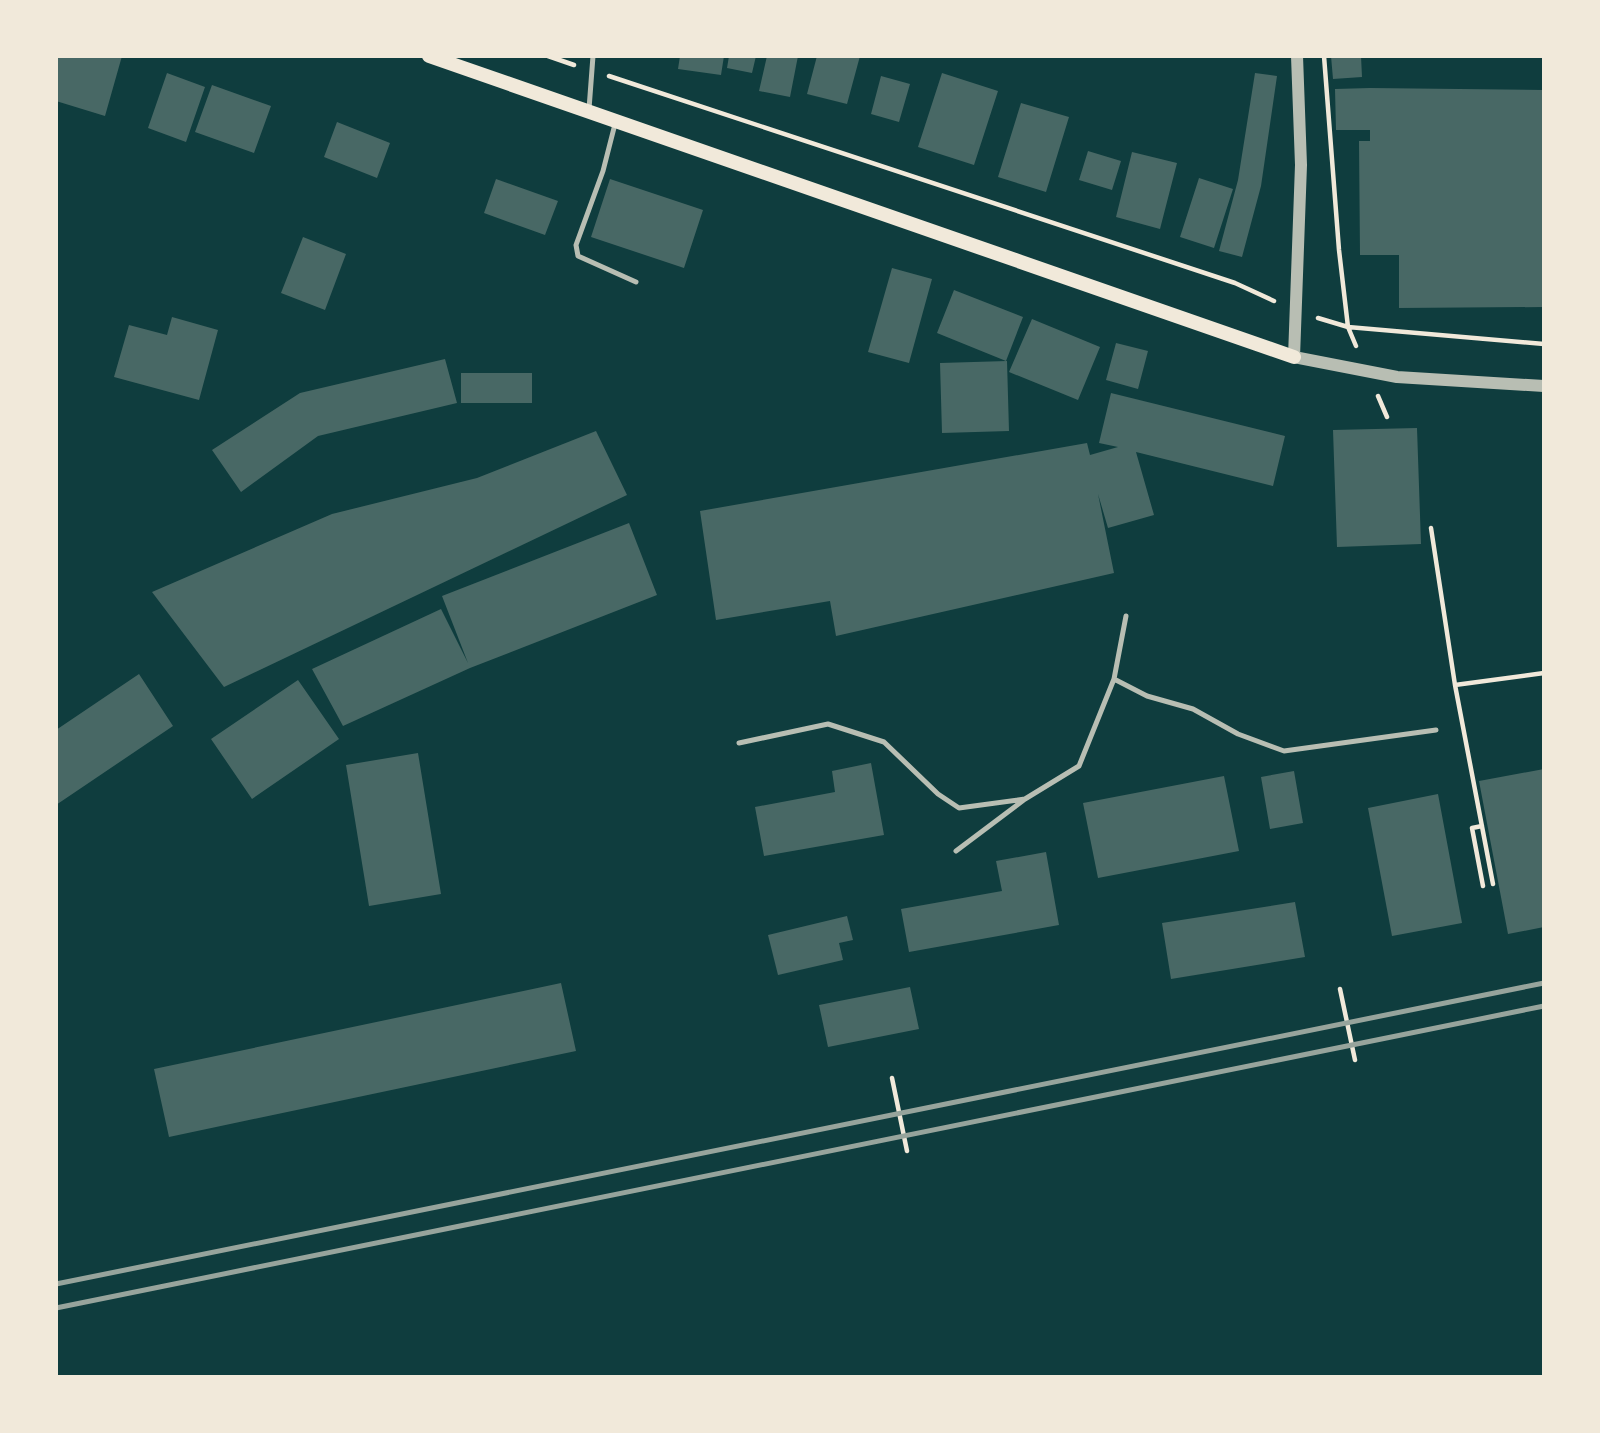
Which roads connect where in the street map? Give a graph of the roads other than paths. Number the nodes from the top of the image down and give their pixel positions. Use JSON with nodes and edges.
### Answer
{"nodes":[{"id":1,"x":429,"y":56,"type":"edge"},
{"id":2,"x":593,"y":56,"type":"edge"},
{"id":3,"x":1297,"y":56,"type":"edge"},
{"id":4,"x":589,"y":112,"type":"junction"},
{"id":5,"x":616,"y":121,"type":"junction"},
{"id":6,"x":636,"y":282,"type":"dead end"},
{"id":7,"x":1294,"y":357,"type":"junction"},
{"id":8,"x":1544,"y":386,"type":"edge"},
{"id":9,"x":1126,"y":616,"type":"dead end"},
{"id":10,"x":1114,"y":680,"type":"junction"},
{"id":11,"x":1436,"y":730,"type":"dead end"},
{"id":12,"x":739,"y":743,"type":"dead end"},
{"id":13,"x":1025,"y":799,"type":"junction"},
{"id":14,"x":956,"y":851,"type":"dead end"}],
"edges":[{"from":1,"to":4,"type":"main road"},
{"from":2,"to":4,"type":"lane"},
{"from":3,"to":7,"type":"street"},
{"from":4,"to":5,"type":"main road"},
{"from":5,"to":6,"type":"lane"},
{"from":5,"to":7,"type":"main road"},
{"from":7,"to":8,"type":"street"},
{"from":9,"to":10,"type":"lane"},
{"from":10,"to":11,"type":"lane"},
{"from":10,"to":13,"type":"lane"},
{"from":12,"to":13,"type":"lane"},
{"from":13,"to":14,"type":"lane"}]}
